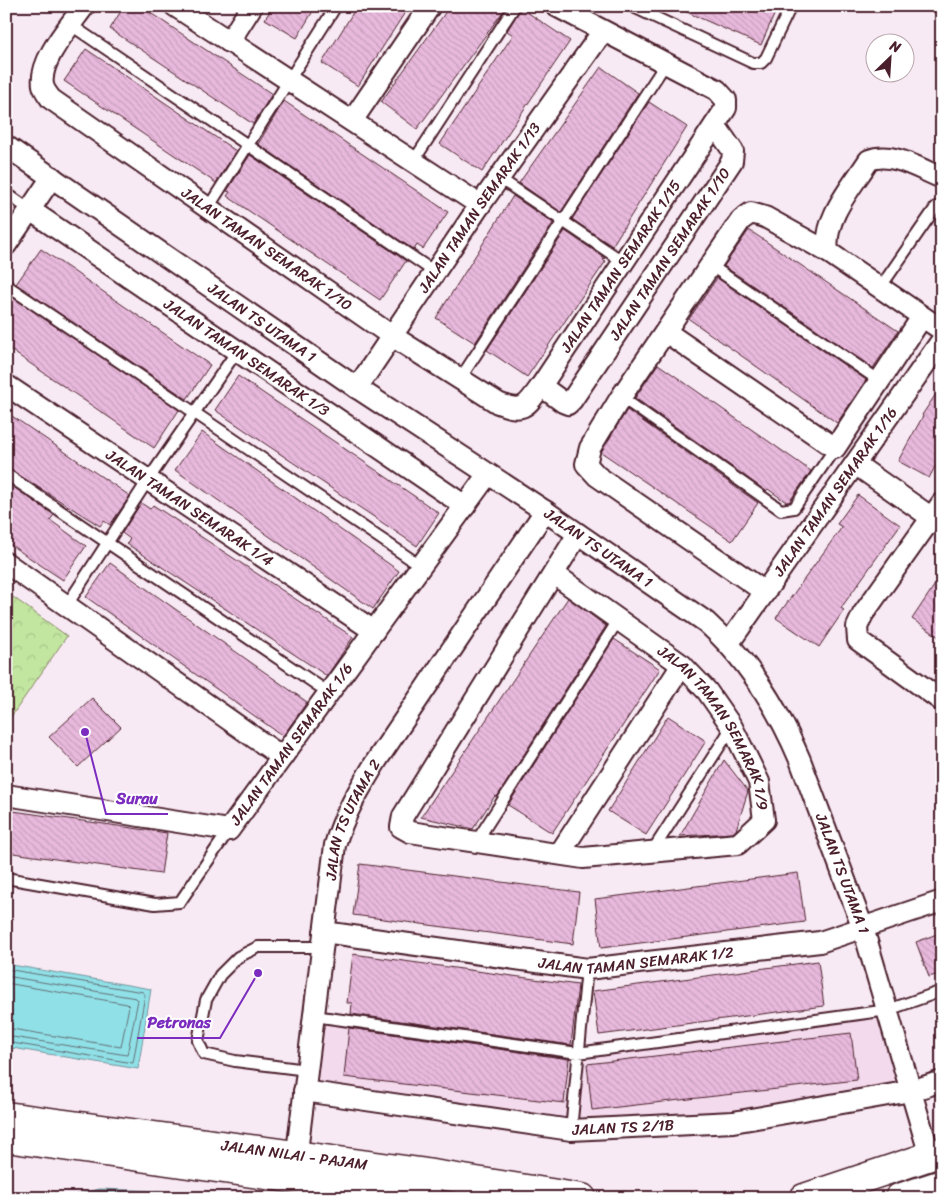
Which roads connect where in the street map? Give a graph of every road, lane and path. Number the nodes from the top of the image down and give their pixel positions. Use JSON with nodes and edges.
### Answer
{"nodes":[{"id":1,"x":84,"y":6,"type":"edge"},
{"id":2,"x":175,"y":6,"type":"edge"},
{"id":3,"x":252,"y":6,"type":"edge"},
{"id":4,"x":336,"y":6,"type":"edge"},
{"id":5,"x":430,"y":6,"type":"edge"},
{"id":6,"x":515,"y":6,"type":"edge"},
{"id":7,"x":556,"y":6,"type":"edge"},
{"id":8,"x":631,"y":6,"type":"edge"},
{"id":9,"x":791,"y":6,"type":"edge"},
{"id":10,"x":71,"y":25,"type":"junction"},
{"id":11,"x":603,"y":31,"type":"junction"},
{"id":12,"x":230,"y":42,"type":"junction"},
{"id":13,"x":666,"y":63,"type":"junction"},
{"id":14,"x":288,"y":80,"type":"junction"},
{"id":15,"x":352,"y":121,"type":"junction"},
{"id":16,"x":715,"y":125,"type":"junction"},
{"id":17,"x":247,"y":145,"type":"junction"},
{"id":18,"x":6,"y":146,"type":"edge"},
{"id":19,"x":414,"y":162,"type":"junction"},
{"id":20,"x":52,"y":177,"type":"junction"},
{"id":21,"x":499,"y":178,"type":"junction"},
{"id":22,"x":942,"y":178,"type":"edge"},
{"id":23,"x":6,"y":194,"type":"edge"},
{"id":24,"x":480,"y":205,"type":"junction"},
{"id":25,"x":936,"y":207,"type":"dead end"},
{"id":26,"x":208,"y":208,"type":"junction"},
{"id":27,"x":30,"y":210,"type":"junction"},
{"id":28,"x":563,"y":222,"type":"junction"},
{"id":29,"x":6,"y":245,"type":"edge"},
{"id":30,"x":828,"y":252,"type":"junction"},
{"id":31,"x":625,"y":263,"type":"junction"},
{"id":32,"x":710,"y":265,"type":"junction"},
{"id":33,"x":436,"y":273,"type":"junction"},
{"id":34,"x":6,"y":285,"type":"edge"},
{"id":35,"x":880,"y":288,"type":"junction"},
{"id":36,"x":922,"y":317,"type":"junction"},
{"id":37,"x":942,"y":330,"type":"edge"},
{"id":38,"x":666,"y":332,"type":"junction"},
{"id":39,"x":392,"y":336,"type":"junction"},
{"id":40,"x":942,"y":340,"type":"edge"},
{"id":41,"x":237,"y":351,"type":"junction"},
{"id":42,"x":460,"y":379,"type":"junction"},
{"id":43,"x":880,"y":380,"type":"junction"},
{"id":44,"x":6,"y":385,"type":"edge"},
{"id":45,"x":541,"y":386,"type":"junction"},
{"id":46,"x":357,"y":388,"type":"junction"},
{"id":47,"x":621,"y":397,"type":"junction"},
{"id":48,"x":498,"y":403,"type":"joint"},
{"id":49,"x":194,"y":414,"type":"junction"},
{"id":50,"x":835,"y":448,"type":"junction"},
{"id":51,"x":855,"y":464,"type":"junction"},
{"id":52,"x":6,"y":474,"type":"edge"},
{"id":53,"x":488,"y":474,"type":"junction"},
{"id":54,"x":148,"y":480,"type":"junction"},
{"id":55,"x":465,"y":506,"type":"junction"},
{"id":56,"x":937,"y":510,"type":"edge"},
{"id":57,"x":545,"y":511,"type":"junction"},
{"id":58,"x":578,"y":534,"type":"junction"},
{"id":59,"x":106,"y":544,"type":"junction"},
{"id":60,"x":6,"y":563,"type":"edge"},
{"id":61,"x":420,"y":566,"type":"junction"},
{"id":62,"x":554,"y":574,"type":"junction"},
{"id":63,"x":765,"y":592,"type":"junction"},
{"id":64,"x":67,"y":605,"type":"junction"},
{"id":65,"x":619,"y":619,"type":"junction"},
{"id":66,"x":374,"y":631,"type":"junction"},
{"id":67,"x":729,"y":643,"type":"junction"},
{"id":68,"x":682,"y":665,"type":"junction"},
{"id":69,"x":329,"y":693,"type":"junction"},
{"id":70,"x":942,"y":701,"type":"edge"},
{"id":71,"x":732,"y":727,"type":"junction"},
{"id":72,"x":282,"y":758,"type":"junction"},
{"id":73,"x":6,"y":795,"type":"edge"},
{"id":74,"x":229,"y":830,"type":"junction"},
{"id":75,"x":476,"y":842,"type":"junction"},
{"id":76,"x":653,"y":850,"type":"junction"},
{"id":77,"x":560,"y":853,"type":"junction"},
{"id":78,"x":6,"y":878,"type":"edge"},
{"id":79,"x":942,"y":901,"type":"edge"},
{"id":80,"x":864,"y":928,"type":"junction"},
{"id":81,"x":323,"y":940,"type":"junction"},
{"id":82,"x":587,"y":969,"type":"junction"},
{"id":83,"x":942,"y":991,"type":"edge"},
{"id":84,"x":888,"y":1010,"type":"junction"},
{"id":85,"x":314,"y":1016,"type":"junction"},
{"id":86,"x":578,"y":1053,"type":"junction"},
{"id":87,"x":307,"y":1070,"type":"junction"},
{"id":88,"x":942,"y":1081,"type":"edge"},
{"id":89,"x":304,"y":1091,"type":"junction"},
{"id":90,"x":911,"y":1091,"type":"junction"},
{"id":91,"x":6,"y":1116,"type":"edge"},
{"id":92,"x":571,"y":1130,"type":"junction"},
{"id":93,"x":6,"y":1138,"type":"edge"},
{"id":94,"x":936,"y":1154,"type":"edge"},
{"id":95,"x":295,"y":1166,"type":"junction"},
{"id":96,"x":942,"y":1184,"type":"edge"},
{"id":97,"x":429,"y":1198,"type":"edge"},
{"id":98,"x":582,"y":1198,"type":"edge"},
{"id":99,"x":804,"y":1198,"type":"edge"},
{"id":100,"x":899,"y":1198,"type":"edge"}],
"edges":[{"from":1,"to":10,"type":"street"},
{"from":2,"to":12,"type":"street"},
{"from":3,"to":12,"type":"street"},
{"from":4,"to":14,"type":"lane"},
{"from":5,"to":15,"type":"street"},
{"from":6,"to":19,"type":"lane"},
{"from":7,"to":11,"type":"street"},
{"from":8,"to":9,"type":"lane"},
{"from":10,"to":17,"type":"lane"},
{"from":10,"to":26,"type":"street","name":"JALAN TAMAN SEMARAK 1/10"},
{"from":11,"to":13,"type":"street"},
{"from":11,"to":21,"type":"street","name":"JALAN TAMAN SEMARAK 1/13"},
{"from":12,"to":14,"type":"street"},
{"from":13,"to":16,"type":"street","name":"JALAN TAMAN SEMARAK 1/15"},
{"from":13,"to":28,"type":"lane"},
{"from":14,"to":15,"type":"street"},
{"from":14,"to":17,"type":"lane"},
{"from":15,"to":19,"type":"street"},
{"from":16,"to":31,"type":"street","name":"JALAN TAMAN SEMARAK 1/15"},
{"from":16,"to":45,"type":"street","name":"JALAN TAMAN SEMARAK 1/10"},
{"from":17,"to":26,"type":"lane"},
{"from":17,"to":33,"type":"lane"},
{"from":18,"to":20,"type":"street","name":"JALAN TS UTAMA 1"},
{"from":19,"to":24,"type":"street"},
{"from":20,"to":27,"type":"street"},
{"from":20,"to":46,"type":"street","name":"JALAN TS UTAMA 1"},
{"from":21,"to":24,"type":"street","name":"JALAN TAMAN SEMARAK 1/13"},
{"from":21,"to":28,"type":"lane"},
{"from":22,"to":30,"type":"street"},
{"from":23,"to":27,"type":"lane"},
{"from":24,"to":33,"type":"street","name":"JALAN TAMAN SEMARAK 1/13"},
{"from":25,"to":35,"type":"lane"},
{"from":26,"to":39,"type":"street","name":"JALAN TAMAN SEMARAK 1/10"},
{"from":27,"to":29,"type":"street"},
{"from":27,"to":41,"type":"street","name":"JALAN TAMAN SEMARAK 1/3"},
{"from":28,"to":31,"type":"lane"},
{"from":28,"to":42,"type":"lane"},
{"from":30,"to":32,"type":"street"},
{"from":30,"to":35,"type":"street"},
{"from":31,"to":45,"type":"street","name":"JALAN TAMAN SEMARAK 1/15"},
{"from":32,"to":38,"type":"street"},
{"from":32,"to":43,"type":"lane"},
{"from":33,"to":39,"type":"street","name":"JALAN TAMAN SEMARAK 1/13"},
{"from":34,"to":49,"type":"lane"},
{"from":35,"to":36,"type":"street"},
{"from":36,"to":37,"type":"street"},
{"from":36,"to":43,"type":"street"},
{"from":38,"to":47,"type":"street"},
{"from":38,"to":50,"type":"street"},
{"from":39,"to":42,"type":"street","name":"JALAN TAMAN SEMARAK 1/10"},
{"from":39,"to":46,"type":"street","name":"JALAN TAMAN SEMARAK 1/13"},
{"from":40,"to":51,"type":"street","name":"JALAN TAMAN SEMARAK 1/16"},
{"from":41,"to":49,"type":"lane"},
{"from":41,"to":55,"type":"street","name":"JALAN TAMAN SEMARAK 1/3"},
{"from":42,"to":48,"type":"street","name":"JALAN TAMAN SEMARAK 1/10"},
{"from":43,"to":50,"type":"street"},
{"from":44,"to":54,"type":"street","name":"JALAN TAMAN SEMARAK 1/4"},
{"from":45,"to":48,"type":"street","name":"JALAN TAMAN SEMARAK 1/15"},
{"from":46,"to":53,"type":"street","name":"JALAN TS UTAMA 1"},
{"from":47,"to":50,"type":"lane"},
{"from":47,"to":63,"type":"street"},
{"from":49,"to":54,"type":"lane"},
{"from":49,"to":61,"type":"lane"},
{"from":51,"to":56,"type":"street"},
{"from":51,"to":63,"type":"street","name":"JALAN TAMAN SEMARAK 1/16"},
{"from":52,"to":59,"type":"lane"},
{"from":53,"to":55,"type":"street","name":"JALAN TAMAN SEMARAK 1/6"},
{"from":53,"to":57,"type":"street","name":"JALAN TS UTAMA 1"},
{"from":54,"to":59,"type":"lane"},
{"from":54,"to":66,"type":"street","name":"JALAN TAMAN SEMARAK 1/4"},
{"from":55,"to":61,"type":"street","name":"JALAN TAMAN SEMARAK 1/6"},
{"from":56,"to":70,"type":"street"},
{"from":57,"to":58,"type":"street","name":"JALAN TS UTAMA 1"},
{"from":57,"to":81,"type":"street","name":"JALAN TS UTAMA 2"},
{"from":58,"to":62,"type":"street"},
{"from":58,"to":67,"type":"street","name":"JALAN TS UTAMA 1"},
{"from":59,"to":64,"type":"lane"},
{"from":59,"to":69,"type":"lane"},
{"from":60,"to":64,"type":"street"},
{"from":61,"to":66,"type":"street","name":"JALAN TAMAN SEMARAK 1/6"},
{"from":62,"to":65,"type":"street","name":"JALAN TAMAN SEMARAK 1/9"},
{"from":62,"to":75,"type":"street","name":"JALAN TAMAN SEMARAK 1/9"},
{"from":63,"to":67,"type":"street","name":"JALAN TAMAN SEMARAK 1/16"},
{"from":64,"to":72,"type":"street"},
{"from":65,"to":68,"type":"street","name":"JALAN TAMAN SEMARAK 1/9"},
{"from":65,"to":75,"type":"lane"},
{"from":66,"to":69,"type":"street","name":"JALAN TAMAN SEMARAK 1/6"},
{"from":67,"to":80,"type":"street","name":"JALAN TS UTAMA 1"},
{"from":68,"to":71,"type":"street","name":"JALAN TAMAN SEMARAK 1/9"},
{"from":68,"to":77,"type":"street"},
{"from":69,"to":72,"type":"street","name":"JALAN TAMAN SEMARAK 1/6"},
{"from":71,"to":76,"type":"lane"},
{"from":71,"to":76,"type":"street","name":"JALAN TAMAN SEMARAK 1/9"},
{"from":72,"to":74,"type":"street","name":"JALAN TAMAN SEMARAK 1/6"},
{"from":73,"to":74,"type":"street","name":"JALAN TAMAN SEMARAK 1/6"},
{"from":74,"to":78,"type":"lane"},
{"from":75,"to":77,"type":"street","name":"JALAN TAMAN SEMARAK 1/9"},
{"from":76,"to":77,"type":"street","name":"JALAN TAMAN SEMARAK 1/9"},
{"from":79,"to":80,"type":"street","name":"JALAN TAMAN SEMARAK 1/2"},
{"from":80,"to":82,"type":"street","name":"JALAN TAMAN SEMARAK 1/2"},
{"from":80,"to":84,"type":"street","name":"JALAN TS UTAMA 1"},
{"from":81,"to":82,"type":"street","name":"JALAN TAMAN SEMARAK 1/2"},
{"from":81,"to":85,"type":"street","name":"JALAN TS UTAMA 2"},
{"from":81,"to":87,"type":"lane"},
{"from":82,"to":86,"type":"lane"},
{"from":83,"to":84,"type":"lane"},
{"from":84,"to":86,"type":"lane"},
{"from":84,"to":90,"type":"street","name":"JALAN TS UTAMA 1"},
{"from":85,"to":86,"type":"lane"},
{"from":85,"to":87,"type":"street","name":"JALAN TS UTAMA 2"},
{"from":86,"to":92,"type":"lane"},
{"from":87,"to":89,"type":"street","name":"JALAN TS UTAMA 2"},
{"from":88,"to":90,"type":"street","name":"JALAN TS 2/1B"},
{"from":89,"to":92,"type":"street","name":"JALAN TS 2/1B"},
{"from":89,"to":95,"type":"street","name":"JALAN TS UTAMA 2"},
{"from":90,"to":92,"type":"street","name":"JALAN TS 2/1B"},
{"from":90,"to":94,"type":"street","name":"JALAN TS UTAMA 1"},
{"from":91,"to":95,"type":"main road","name":"JALAN NILAI - PAJAM"},
{"from":93,"to":95,"type":"main road","name":"JALAN NILAI - PAJAM"},
{"from":94,"to":99,"type":"main road"},
{"from":95,"to":97,"type":"main road","name":"JALAN NILAI - PAJAM"},
{"from":95,"to":98,"type":"main road","name":"JALAN NILAI - PAJAM"},
{"from":96,"to":100,"type":"main road"}]}
